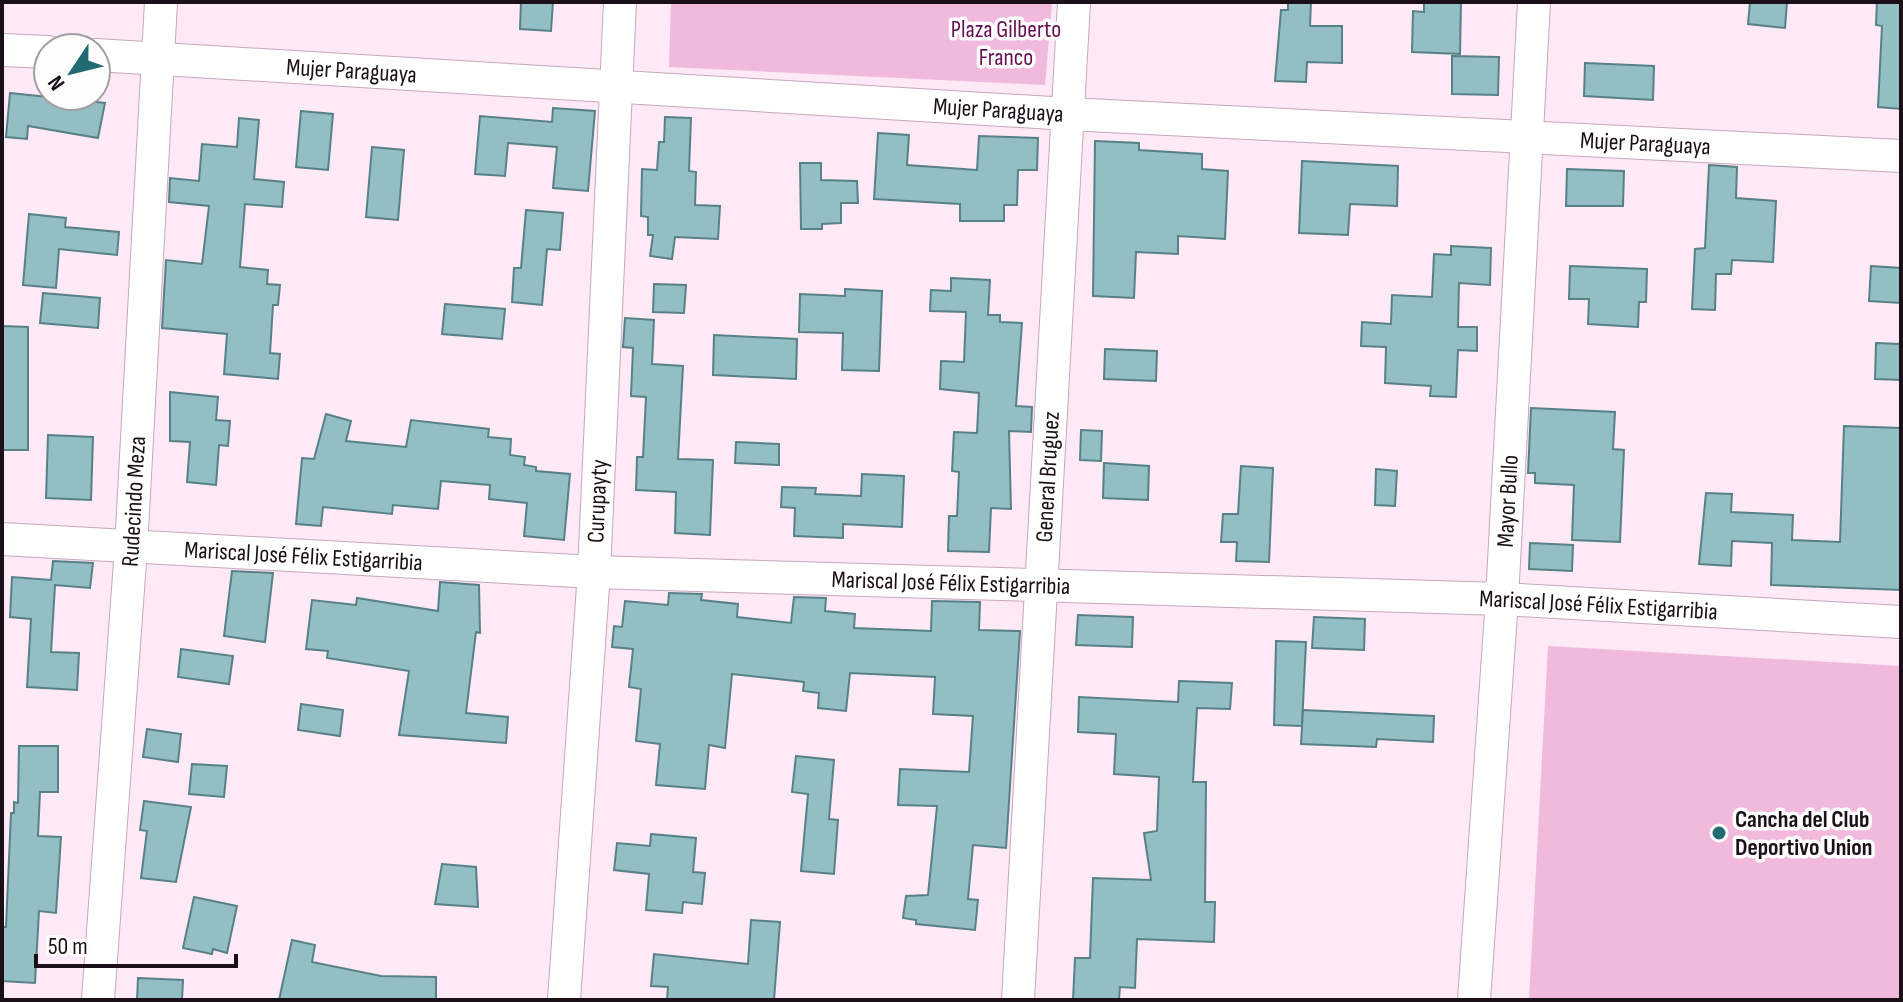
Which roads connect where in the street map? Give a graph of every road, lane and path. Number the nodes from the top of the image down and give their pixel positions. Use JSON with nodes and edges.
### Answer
{"nodes":[{"id":1,"x":161,"y":2,"type":"edge"},
{"id":2,"x":620,"y":2,"type":"edge"},
{"id":3,"x":1074,"y":2,"type":"edge"},
{"id":4,"x":1534,"y":2,"type":"edge"},
{"id":5,"x":2,"y":50,"type":"edge"},
{"id":6,"x":32,"y":51,"type":"edge"},
{"id":7,"x":112,"y":56,"type":"edge"},
{"id":8,"x":159,"y":59,"type":"junction"},
{"id":9,"x":614,"y":85,"type":"junction"},
{"id":10,"x":1068,"y":114,"type":"junction"},
{"id":11,"x":1527,"y":135,"type":"junction"},
{"id":12,"x":1901,"y":156,"type":"edge"},
{"id":13,"x":2,"y":539,"type":"edge"},
{"id":14,"x":131,"y":548,"type":"junction"},
{"id":15,"x":594,"y":572,"type":"junction"},
{"id":16,"x":1039,"y":584,"type":"junction"},
{"id":17,"x":1502,"y":599,"type":"junction"},
{"id":18,"x":1901,"y":622,"type":"edge"},
{"id":19,"x":98,"y":1000,"type":"edge"},
{"id":20,"x":564,"y":1000,"type":"edge"},
{"id":21,"x":1018,"y":1000,"type":"edge"},
{"id":22,"x":1474,"y":1000,"type":"edge"}],
"edges":[{"from":1,"to":8,"type":"street","name":"Rudecindo Meza"},
{"from":2,"to":9,"type":"street","name":"Curupayty"},
{"from":3,"to":10,"type":"street","name":"General Bruguez"},
{"from":4,"to":11,"type":"street","name":"Mayor Bullo"},
{"from":5,"to":6,"type":"street"},
{"from":7,"to":8,"type":"street","name":"Mujer Paraguaya"},
{"from":8,"to":9,"type":"street","name":"Mujer Paraguaya"},
{"from":8,"to":14,"type":"street","name":"Rudecindo Meza"},
{"from":9,"to":10,"type":"street","name":"Mujer Paraguaya"},
{"from":9,"to":15,"type":"street","name":"Curupayty"},
{"from":10,"to":11,"type":"street","name":"Mujer Paraguaya"},
{"from":10,"to":16,"type":"street","name":"General Bruguez"},
{"from":11,"to":12,"type":"street","name":"Mujer Paraguaya"},
{"from":11,"to":17,"type":"street","name":"Mayor Bullo"},
{"from":13,"to":14,"type":"street","name":"Mariscal José Félix Estigarribia"},
{"from":14,"to":15,"type":"street","name":"Mariscal José Félix Estigarribia"},
{"from":14,"to":19,"type":"street","name":"Rudecindo Meza"},
{"from":15,"to":16,"type":"street","name":"Mariscal José Félix Estigarribia"},
{"from":15,"to":20,"type":"street","name":"Curupayty"},
{"from":16,"to":17,"type":"street","name":"Mariscal José Félix Estigarribia"},
{"from":16,"to":21,"type":"street","name":"General Bruguez"},
{"from":17,"to":18,"type":"street","name":"Mariscal José Félix Estigarribia"},
{"from":17,"to":22,"type":"street","name":"Mayor Bullo"}]}
